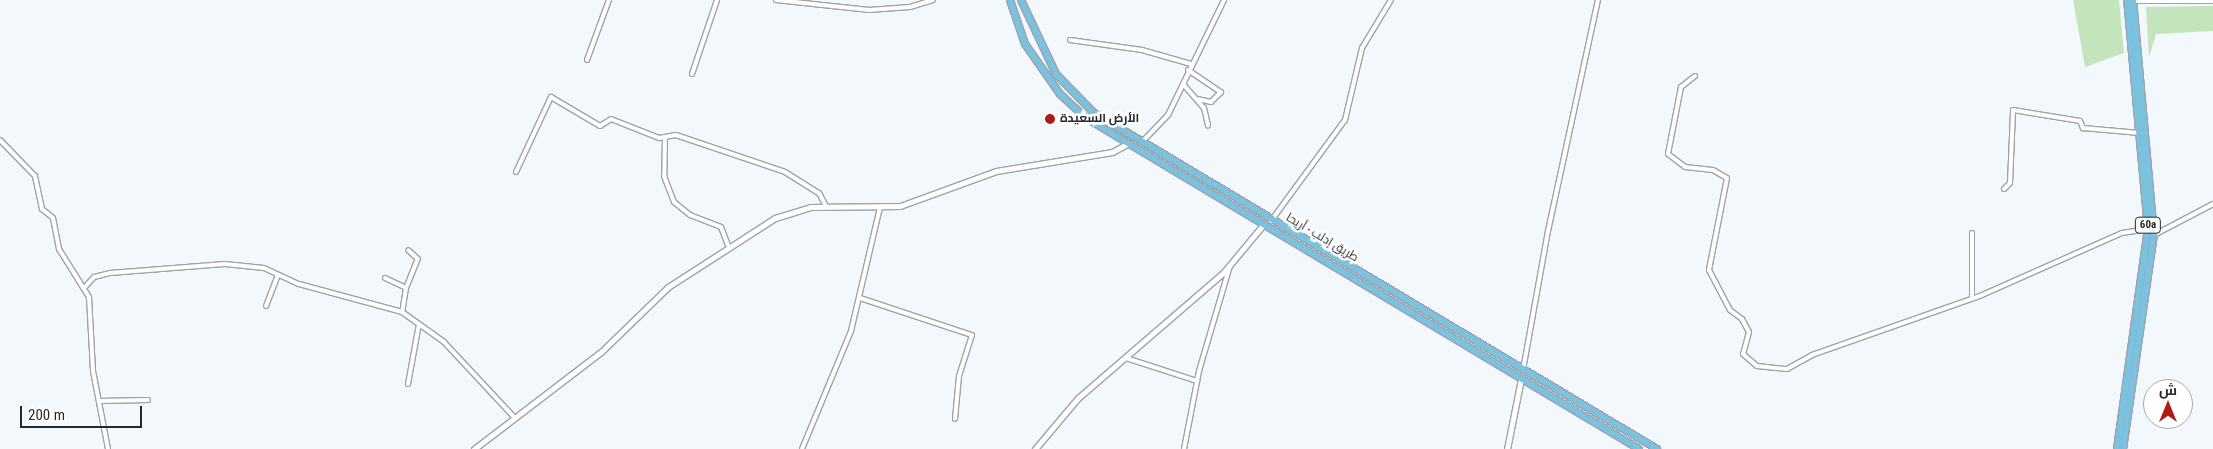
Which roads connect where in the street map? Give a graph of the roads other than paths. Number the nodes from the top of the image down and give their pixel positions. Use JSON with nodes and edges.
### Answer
{"nodes":[{"id":1,"x":609,"y":0,"type":"edge"},
{"id":2,"x":716,"y":0,"type":"edge"},
{"id":3,"x":776,"y":0,"type":"edge"},
{"id":4,"x":933,"y":0,"type":"edge"},
{"id":5,"x":1010,"y":0,"type":"edge"},
{"id":6,"x":1021,"y":0,"type":"edge"},
{"id":7,"x":1224,"y":0,"type":"edge"},
{"id":8,"x":1391,"y":0,"type":"edge"},
{"id":9,"x":1598,"y":0,"type":"edge"},
{"id":10,"x":2131,"y":0,"type":"edge"},
{"id":11,"x":2213,"y":0,"type":"edge"},
{"id":12,"x":925,"y":1,"type":"edge"},
{"id":13,"x":1070,"y":40,"type":"dead end"},
{"id":14,"x":587,"y":60,"type":"dead end"},
{"id":15,"x":1191,"y":64,"type":"junction"},
{"id":16,"x":1188,"y":70,"type":"junction"},
{"id":17,"x":692,"y":74,"type":"dead end"},
{"id":18,"x":1695,"y":76,"type":"dead end"},
{"id":19,"x":1183,"y":84,"type":"junction"},
{"id":20,"x":1198,"y":99,"type":"junction"},
{"id":21,"x":1208,"y":126,"type":"dead end"},
{"id":22,"x":2140,"y":133,"type":"junction"},
{"id":23,"x":665,"y":137,"type":"junction"},
{"id":24,"x":0,"y":140,"type":"edge"},
{"id":25,"x":1140,"y":144,"type":"junction"},
{"id":26,"x":1125,"y":145,"type":"junction"},
{"id":27,"x":516,"y":172,"type":"dead end"},
{"id":28,"x":1203,"y":180,"type":"junction"},
{"id":29,"x":1198,"y":188,"type":"junction"},
{"id":30,"x":2004,"y":189,"type":"dead end"},
{"id":31,"x":2213,"y":204,"type":"edge"},
{"id":32,"x":826,"y":206,"type":"junction"},
{"id":33,"x":880,"y":207,"type":"junction"},
{"id":34,"x":1271,"y":221,"type":"junction"},
{"id":35,"x":1263,"y":225,"type":"junction"},
{"id":36,"x":2148,"y":229,"type":"junction"},
{"id":37,"x":1972,"y":233,"type":"dead end"},
{"id":38,"x":2154,"y":235,"type":"junction"},
{"id":39,"x":728,"y":245,"type":"junction"},
{"id":40,"x":408,"y":250,"type":"dead end"},
{"id":41,"x":1231,"y":264,"type":"junction"},
{"id":42,"x":278,"y":276,"type":"junction"},
{"id":43,"x":385,"y":278,"type":"dead end"},
{"id":44,"x":84,"y":287,"type":"junction"},
{"id":45,"x":406,"y":288,"type":"junction"},
{"id":46,"x":1972,"y":296,"type":"junction"},
{"id":47,"x":860,"y":298,"type":"junction"},
{"id":48,"x":266,"y":306,"type":"dead end"},
{"id":49,"x":402,"y":312,"type":"junction"},
{"id":50,"x":419,"y":324,"type":"junction"},
{"id":51,"x":1126,"y":358,"type":"junction"},
{"id":52,"x":1505,"y":359,"type":"junction"},
{"id":53,"x":1500,"y":366,"type":"junction"},
{"id":54,"x":1523,"y":370,"type":"junction"},
{"id":55,"x":1521,"y":379,"type":"junction"},
{"id":56,"x":1197,"y":381,"type":"junction"},
{"id":57,"x":408,"y":384,"type":"dead end"},
{"id":58,"x":148,"y":400,"type":"dead end"},
{"id":59,"x":99,"y":401,"type":"junction"},
{"id":60,"x":513,"y":416,"type":"junction"},
{"id":61,"x":955,"y":419,"type":"dead end"},
{"id":62,"x":108,"y":449,"type":"edge"},
{"id":63,"x":474,"y":449,"type":"edge"},
{"id":64,"x":802,"y":449,"type":"edge"},
{"id":65,"x":1035,"y":449,"type":"edge"},
{"id":66,"x":1184,"y":449,"type":"edge"},
{"id":67,"x":1507,"y":449,"type":"edge"},
{"id":68,"x":1639,"y":449,"type":"edge"},
{"id":69,"x":1657,"y":449,"type":"edge"},
{"id":70,"x":2117,"y":449,"type":"edge"},
{"id":71,"x":2123,"y":449,"type":"edge"}],
"edges":[{"from":1,"to":14,"type":"street"},
{"from":2,"to":17,"type":"street"},
{"from":3,"to":12,"type":"street"},
{"from":4,"to":12,"type":"street"},
{"from":5,"to":26,"type":"main road","name":"طريق إدلب - أريحا"},
{"from":6,"to":25,"type":"main road","name":"طريق إدلب - أريحا"},
{"from":7,"to":15,"type":"street"},
{"from":8,"to":34,"type":"street"},
{"from":9,"to":54,"type":"street"},
{"from":10,"to":11,"type":"street"},
{"from":10,"to":22,"type":"main road","number":"60a"},
{"from":10,"to":38,"type":"main road","number":"60a"},
{"from":13,"to":15,"type":"street"},
{"from":15,"to":16,"type":"street"},
{"from":16,"to":19,"type":"street"},
{"from":16,"to":20,"type":"street"},
{"from":18,"to":46,"type":"street"},
{"from":19,"to":20,"type":"street"},
{"from":19,"to":25,"type":"street"},
{"from":20,"to":21,"type":"street"},
{"from":22,"to":30,"type":"street"},
{"from":22,"to":36,"type":"main road","number":"60a"},
{"from":23,"to":27,"type":"street"},
{"from":23,"to":32,"type":"street"},
{"from":23,"to":39,"type":"street"},
{"from":24,"to":44,"type":"street"},
{"from":25,"to":28,"type":"main road","name":"طريق إدلب - أريحا"},
{"from":26,"to":29,"type":"main road","name":"طريق إدلب - أريحا"},
{"from":26,"to":33,"type":"street"},
{"from":28,"to":29,"type":"main road"},
{"from":28,"to":34,"type":"main road","name":"طريق إدلب - أريحا"},
{"from":29,"to":35,"type":"main road","name":"طريق إدلب - أريحا"},
{"from":31,"to":38,"type":"street"},
{"from":32,"to":33,"type":"street"},
{"from":32,"to":39,"type":"street"},
{"from":33,"to":47,"type":"street"},
{"from":34,"to":52,"type":"main road","name":"طريق إدلب - أريحا"},
{"from":35,"to":41,"type":"street"},
{"from":35,"to":53,"type":"main road","name":"طريق إدلب - أريحا"},
{"from":36,"to":46,"type":"street"},
{"from":36,"to":70,"type":"main road","number":"60a"},
{"from":37,"to":46,"type":"street"},
{"from":38,"to":71,"type":"main road","number":"60a"},
{"from":39,"to":60,"type":"street"},
{"from":40,"to":45,"type":"street"},
{"from":41,"to":51,"type":"street"},
{"from":41,"to":56,"type":"street"},
{"from":42,"to":44,"type":"street"},
{"from":42,"to":48,"type":"street"},
{"from":42,"to":49,"type":"street"},
{"from":43,"to":45,"type":"street"},
{"from":44,"to":59,"type":"street"},
{"from":45,"to":49,"type":"street"},
{"from":47,"to":61,"type":"street"},
{"from":47,"to":64,"type":"street"},
{"from":49,"to":50,"type":"street"},
{"from":50,"to":57,"type":"street"},
{"from":50,"to":60,"type":"street"},
{"from":51,"to":56,"type":"street"},
{"from":51,"to":65,"type":"street"},
{"from":52,"to":53,"type":"main road"},
{"from":52,"to":54,"type":"main road","name":"طريق إدلب - أريحا"},
{"from":53,"to":55,"type":"main road","name":"طريق إدلب - أريحا"},
{"from":54,"to":69,"type":"main road","name":"طريق إدلب - أريحا"},
{"from":55,"to":67,"type":"street"},
{"from":55,"to":68,"type":"main road","name":"طريق إدلب - أريحا"},
{"from":56,"to":66,"type":"street"},
{"from":58,"to":59,"type":"street"},
{"from":59,"to":62,"type":"street"},
{"from":60,"to":63,"type":"street"}]}
